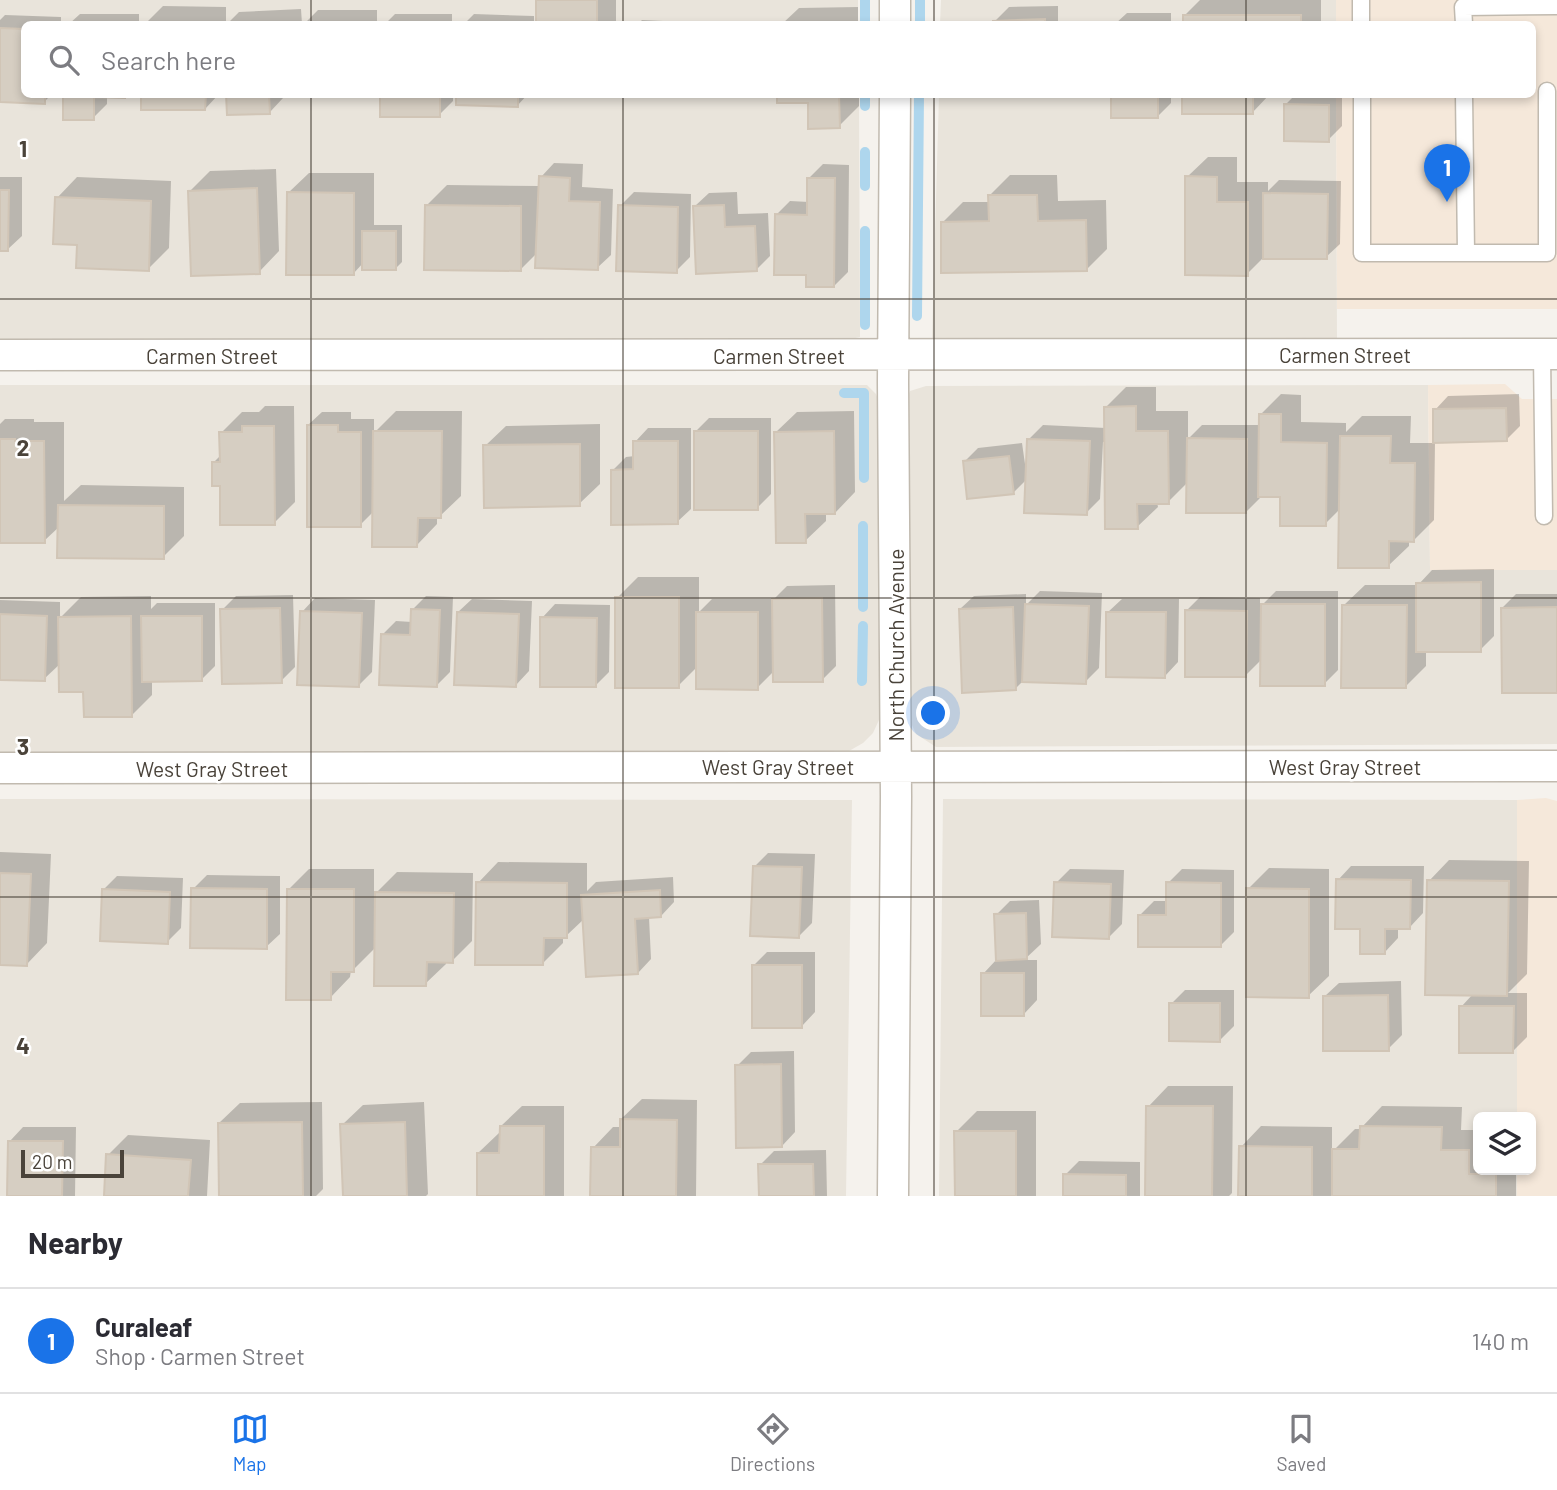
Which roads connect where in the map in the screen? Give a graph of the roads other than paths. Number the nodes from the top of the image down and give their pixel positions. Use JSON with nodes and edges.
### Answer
{"nodes":[{"id":1,"x":895,"y":0,"type":"edge"},
{"id":2,"x":1361,"y":0,"type":"edge"},
{"id":3,"x":1557,"y":6,"type":"edge"},
{"id":4,"x":895,"y":21,"type":"edge"},
{"id":5,"x":1361,"y":21,"type":"edge"},
{"id":6,"x":1464,"y":21,"type":"edge"},
{"id":7,"x":1545,"y":91,"type":"edge"},
{"id":8,"x":895,"y":98,"type":"edge"},
{"id":9,"x":1362,"y":98,"type":"edge"},
{"id":10,"x":1464,"y":98,"type":"edge"},
{"id":11,"x":1466,"y":253,"type":"junction"},
{"id":12,"x":1550,"y":354,"type":"edge"},
{"id":13,"x":0,"y":355,"type":"edge"},
{"id":14,"x":894,"y":355,"type":"junction"},
{"id":15,"x":1544,"y":516,"type":"dead end"},
{"id":16,"x":896,"y":766,"type":"junction"},
{"id":17,"x":1557,"y":766,"type":"edge"},
{"id":18,"x":0,"y":768,"type":"edge"},
{"id":19,"x":893,"y":1196,"type":"edge"}],
"edges":[{"from":1,"to":4,"type":"street"},
{"from":2,"to":5,"type":"lane"},
{"from":3,"to":6,"type":"lane"},
{"from":7,"to":11,"type":"lane"},
{"from":8,"to":14,"type":"street","name":"North Church Avenue"},
{"from":9,"to":11,"type":"lane"},
{"from":10,"to":11,"type":"lane"},
{"from":12,"to":14,"type":"street","name":"Carmen Street"},
{"from":12,"to":15,"type":"lane"},
{"from":13,"to":14,"type":"street","name":"Carmen Street"},
{"from":14,"to":16,"type":"street","name":"North Church Avenue"},
{"from":16,"to":17,"type":"street","name":"West Gray Street"},
{"from":16,"to":18,"type":"street","name":"West Gray Street"},
{"from":16,"to":19,"type":"street","name":"North Church Avenue"}]}
